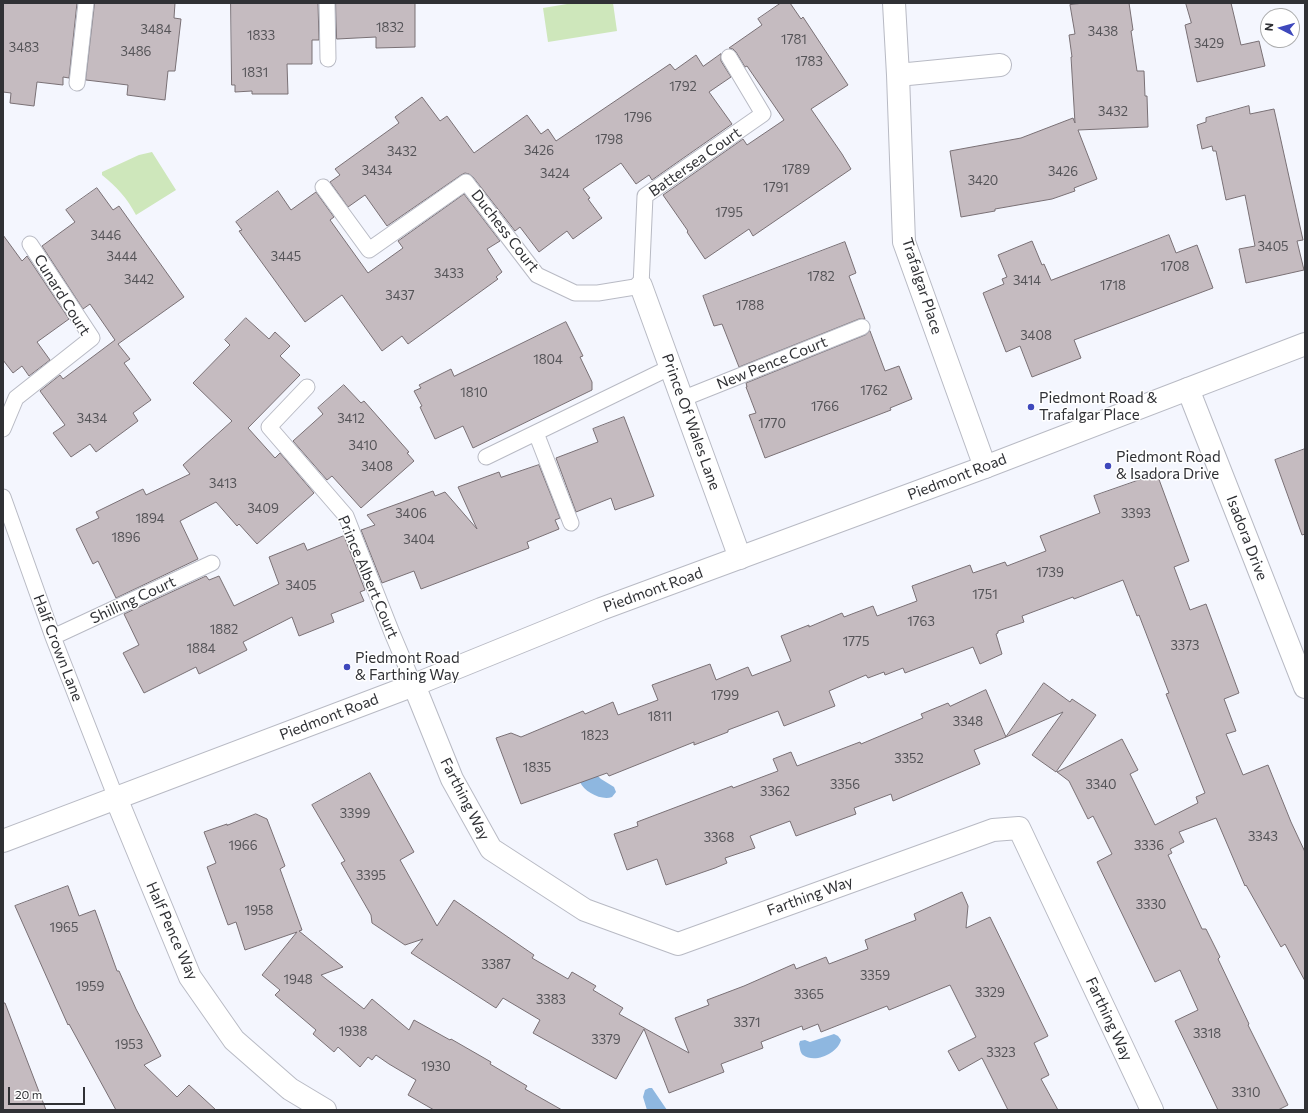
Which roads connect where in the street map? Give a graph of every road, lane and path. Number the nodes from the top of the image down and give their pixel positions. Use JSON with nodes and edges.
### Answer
{"nodes":[{"id":1,"x":86,"y":3,"type":"edge"},
{"id":2,"x":327,"y":3,"type":"edge"},
{"id":3,"x":894,"y":3,"type":"edge"},
{"id":4,"x":729,"y":58,"type":"dead end"},
{"id":5,"x":328,"y":59,"type":"dead end"},
{"id":6,"x":1000,"y":65,"type":"dead end"},
{"id":7,"x":898,"y":74,"type":"junction"},
{"id":8,"x":77,"y":83,"type":"dead end"},
{"id":9,"x":323,"y":187,"type":"dead end"},
{"id":10,"x":30,"y":244,"type":"dead end"},
{"id":11,"x":641,"y":286,"type":"junction"},
{"id":12,"x":862,"y":327,"type":"dead end"},
{"id":13,"x":1305,"y":344,"type":"edge"},
{"id":14,"x":671,"y":366,"type":"junction"},
{"id":15,"x":307,"y":387,"type":"dead end"},
{"id":16,"x":1188,"y":389,"type":"junction"},
{"id":17,"x":682,"y":398,"type":"junction"},
{"id":18,"x":3,"y":429,"type":"edge"},
{"id":19,"x":536,"y":433,"type":"junction"},
{"id":20,"x":486,"y":457,"type":"dead end"},
{"id":21,"x":985,"y":467,"type":"junction"},
{"id":22,"x":3,"y":497,"type":"edge"},
{"id":23,"x":571,"y":523,"type":"dead end"},
{"id":24,"x":740,"y":558,"type":"junction"},
{"id":25,"x":212,"y":563,"type":"dead end"},
{"id":26,"x":54,"y":637,"type":"junction"},
{"id":27,"x":414,"y":685,"type":"junction"},
{"id":28,"x":1305,"y":687,"type":"edge"},
{"id":29,"x":116,"y":798,"type":"junction"},
{"id":30,"x":3,"y":840,"type":"edge"},
{"id":31,"x":325,"y":1110,"type":"edge"},
{"id":32,"x":1152,"y":1110,"type":"edge"}],
"edges":[{"from":1,"to":8,"type":"lane"},
{"from":2,"to":5,"type":"lane"},
{"from":3,"to":7,"type":"street","name":"Trafalgar Place"},
{"from":4,"to":11,"type":"lane","name":"Battersea Court"},
{"from":6,"to":7,"type":"street"},
{"from":7,"to":21,"type":"street","name":"Trafalgar Place"},
{"from":9,"to":11,"type":"lane","name":"Duchess Court"},
{"from":10,"to":18,"type":"lane","name":"Cunard Court"},
{"from":11,"to":14,"type":"street","name":"Prince Of Wales Lane"},
{"from":12,"to":17,"type":"lane","name":"New Pence Court"},
{"from":13,"to":16,"type":"street","name":"Piedmont Road"},
{"from":14,"to":17,"type":"street","name":"Prince Of Wales Lane"},
{"from":14,"to":19,"type":"lane"},
{"from":15,"to":27,"type":"lane","name":"Prince Albert Court"},
{"from":16,"to":21,"type":"street","name":"Piedmont Road"},
{"from":16,"to":28,"type":"street","name":"Isadora Drive"},
{"from":17,"to":24,"type":"street","name":"Prince Of Wales Lane"},
{"from":19,"to":20,"type":"lane"},
{"from":19,"to":23,"type":"lane"},
{"from":21,"to":24,"type":"street","name":"Piedmont Road"},
{"from":22,"to":26,"type":"lane","name":"Half Crown Lane"},
{"from":24,"to":27,"type":"street","name":"Piedmont Road"},
{"from":25,"to":26,"type":"lane","name":"Shilling Court"},
{"from":26,"to":29,"type":"lane","name":"Half Crown Lane"},
{"from":27,"to":29,"type":"street","name":"Piedmont Road"},
{"from":27,"to":32,"type":"street","name":"Farthing Way"},
{"from":29,"to":30,"type":"street","name":"Piedmont Road"},
{"from":29,"to":31,"type":"street","name":"Half Pence Way"}]}
